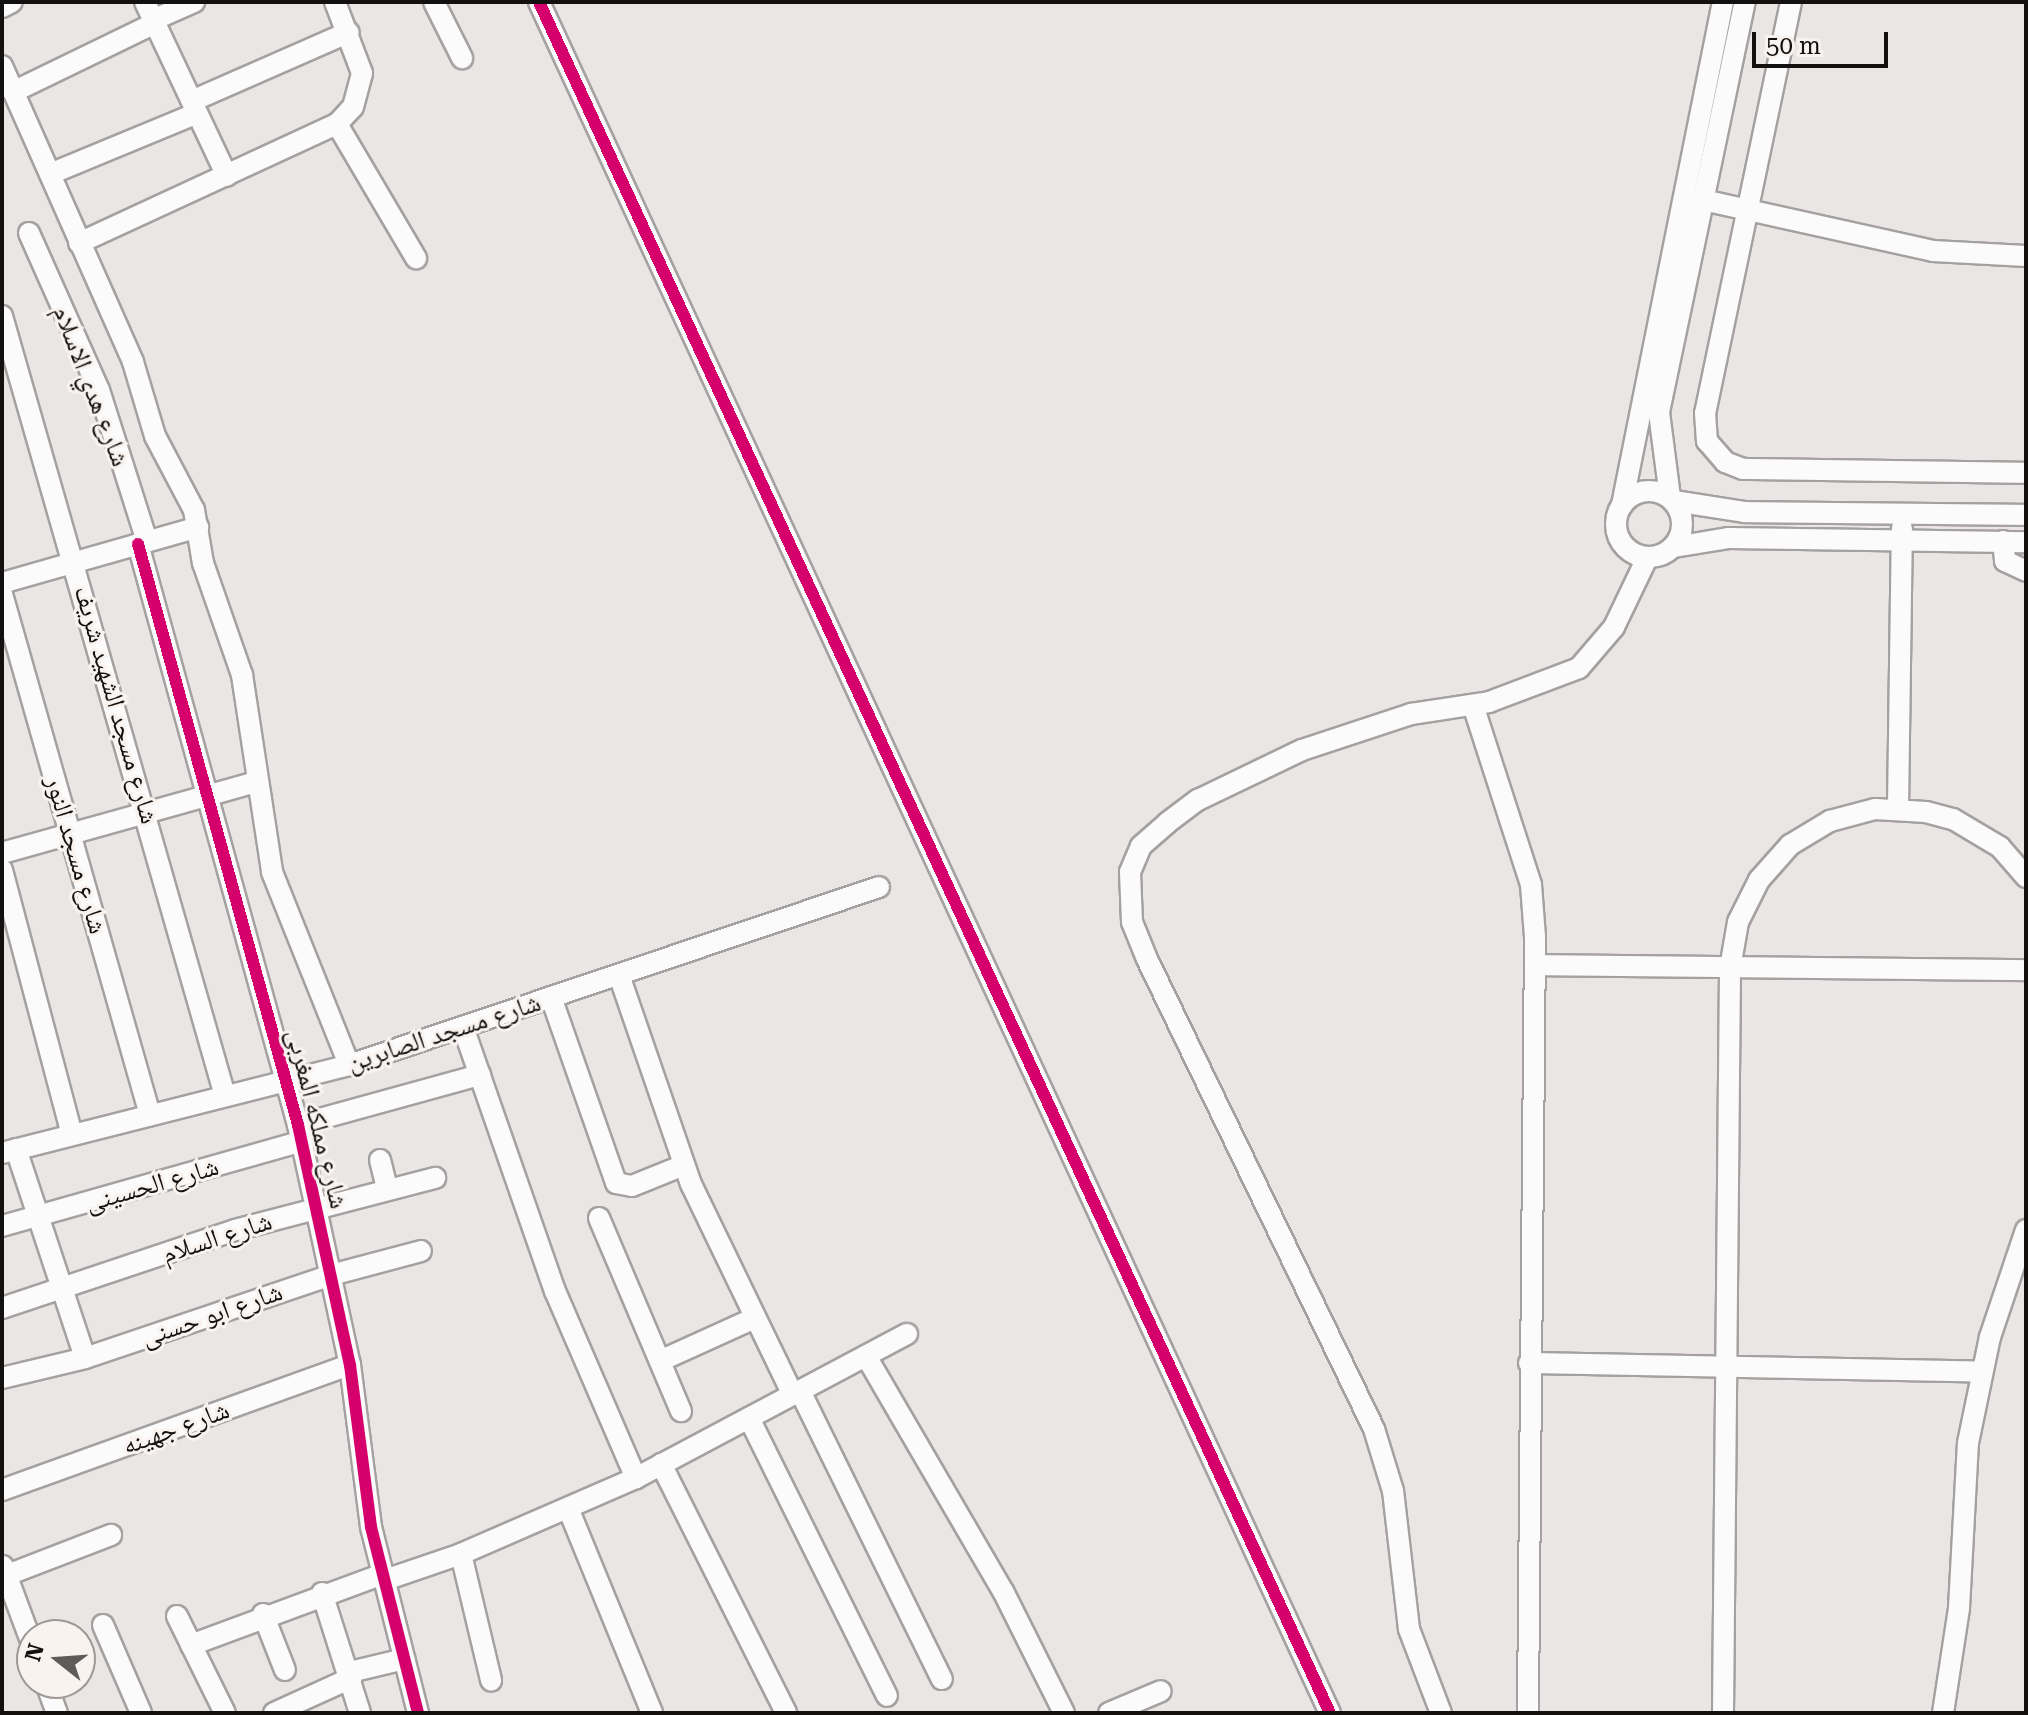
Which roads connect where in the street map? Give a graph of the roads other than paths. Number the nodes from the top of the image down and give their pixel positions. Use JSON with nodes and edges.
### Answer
{"nodes":[{"id":1,"x":12,"y":2,"type":"edge"},
{"id":2,"x":194,"y":2,"type":"edge"},
{"id":3,"x":335,"y":2,"type":"edge"},
{"id":4,"x":434,"y":2,"type":"edge"},
{"id":5,"x":539,"y":2,"type":"edge"},
{"id":6,"x":1723,"y":2,"type":"edge"},
{"id":7,"x":1745,"y":2,"type":"edge"},
{"id":8,"x":1791,"y":2,"type":"edge"},
{"id":9,"x":2,"y":7,"type":"edge"},
{"id":10,"x":151,"y":15,"type":"edge"},
{"id":11,"x":349,"y":32,"type":"junction"},
{"id":12,"x":462,"y":58,"type":"dead end"},
{"id":13,"x":2,"y":66,"type":"edge"},
{"id":14,"x":10,"y":96,"type":"edge"},
{"id":15,"x":194,"y":107,"type":"junction"},
{"id":16,"x":337,"y":124,"type":"junction"},
{"id":17,"x":50,"y":174,"type":"junction"},
{"id":18,"x":227,"y":176,"type":"junction"},
{"id":19,"x":1703,"y":200,"type":"junction"},
{"id":20,"x":1748,"y":210,"type":"junction"},
{"id":21,"x":29,"y":233,"type":"dead end"},
{"id":22,"x":79,"y":243,"type":"junction"},
{"id":23,"x":2026,"y":256,"type":"edge"},
{"id":24,"x":416,"y":258,"type":"dead end"},
{"id":25,"x":2,"y":316,"type":"edge"},
{"id":26,"x":2026,"y":473,"type":"edge"},
{"id":27,"x":1672,"y":499,"type":"junction"},
{"id":28,"x":1622,"y":505,"type":"junction"},
{"id":29,"x":1902,"y":514,"type":"junction"},
{"id":30,"x":2026,"y":515,"type":"edge"},
{"id":31,"x":198,"y":527,"type":"junction"},
{"id":32,"x":1902,"y":540,"type":"junction"},
{"id":33,"x":2003,"y":541,"type":"junction"},
{"id":34,"x":2026,"y":542,"type":"edge"},
{"id":35,"x":142,"y":543,"type":"junction"},
{"id":36,"x":1674,"y":547,"type":"junction"},
{"id":37,"x":1647,"y":558,"type":"junction"},
{"id":38,"x":75,"y":561,"type":"junction"},
{"id":39,"x":2026,"y":571,"type":"edge"},
{"id":40,"x":2,"y":583,"type":"edge"},
{"id":41,"x":2,"y":594,"type":"edge"},
{"id":42,"x":1473,"y":705,"type":"junction"},
{"id":43,"x":257,"y":782,"type":"junction"},
{"id":44,"x":208,"y":796,"type":"junction"},
{"id":45,"x":1898,"y":808,"type":"junction"},
{"id":46,"x":146,"y":813,"type":"junction"},
{"id":47,"x":70,"y":834,"type":"junction"},
{"id":48,"x":2,"y":853,"type":"edge"},
{"id":49,"x":2,"y":870,"type":"edge"},
{"id":50,"x":2026,"y":877,"type":"edge"},
{"id":51,"x":879,"y":887,"type":"dead end"},
{"id":52,"x":1535,"y":965,"type":"junction"},
{"id":53,"x":1730,"y":968,"type":"junction"},
{"id":54,"x":2026,"y":970,"type":"edge"},
{"id":55,"x":619,"y":975,"type":"junction"},
{"id":56,"x":551,"y":997,"type":"junction"},
{"id":57,"x":463,"y":1027,"type":"junction"},
{"id":58,"x":349,"y":1065,"type":"junction"},
{"id":59,"x":480,"y":1075,"type":"junction"},
{"id":60,"x":286,"y":1081,"type":"junction"},
{"id":61,"x":225,"y":1096,"type":"junction"},
{"id":62,"x":150,"y":1115,"type":"junction"},
{"id":63,"x":300,"y":1133,"type":"junction"},
{"id":64,"x":72,"y":1135,"type":"junction"},
{"id":65,"x":9,"y":1151,"type":"edge"},
{"id":66,"x":380,"y":1160,"type":"dead end"},
{"id":67,"x":684,"y":1165,"type":"junction"},
{"id":68,"x":435,"y":1178,"type":"dead end"},
{"id":69,"x":387,"y":1188,"type":"junction"},
{"id":70,"x":316,"y":1208,"type":"junction"},
{"id":71,"x":35,"y":1218,"type":"junction"},
{"id":72,"x":599,"y":1218,"type":"dead end"},
{"id":73,"x":2,"y":1226,"type":"edge"},
{"id":74,"x":2026,"y":1230,"type":"edge"},
{"id":75,"x":421,"y":1251,"type":"dead end"},
{"id":76,"x":331,"y":1275,"type":"junction"},
{"id":77,"x":60,"y":1291,"type":"junction"},
{"id":78,"x":2,"y":1308,"type":"edge"},
{"id":79,"x":755,"y":1318,"type":"junction"},
{"id":80,"x":907,"y":1334,"type":"dead end"},
{"id":81,"x":866,"y":1356,"type":"junction"},
{"id":82,"x":85,"y":1358,"type":"junction"},
{"id":83,"x":660,"y":1361,"type":"junction"},
{"id":84,"x":1529,"y":1363,"type":"junction"},
{"id":85,"x":350,"y":1365,"type":"junction"},
{"id":86,"x":1726,"y":1366,"type":"junction"},
{"id":87,"x":1981,"y":1372,"type":"junction"},
{"id":88,"x":2,"y":1378,"type":"edge"},
{"id":89,"x":797,"y":1393,"type":"junction"},
{"id":90,"x":681,"y":1411,"type":"dead end"},
{"id":91,"x":749,"y":1418,"type":"junction"},
{"id":92,"x":661,"y":1464,"type":"junction"},
{"id":93,"x":636,"y":1478,"type":"junction"},
{"id":94,"x":2,"y":1490,"type":"edge"},
{"id":95,"x":568,"y":1508,"type":"junction"},
{"id":96,"x":111,"y":1535,"type":"dead end"},
{"id":97,"x":461,"y":1554,"type":"junction"},
{"id":98,"x":3,"y":1572,"type":"edge"},
{"id":99,"x":384,"y":1577,"type":"junction"},
{"id":100,"x":322,"y":1593,"type":"junction"},
{"id":101,"x":263,"y":1614,"type":"junction"},
{"id":102,"x":177,"y":1616,"type":"dead end"},
{"id":103,"x":22,"y":1619,"type":"edge"},
{"id":104,"x":103,"y":1625,"type":"dead end"},
{"id":105,"x":191,"y":1645,"type":"junction"},
{"id":106,"x":404,"y":1659,"type":"junction"},
{"id":107,"x":285,"y":1670,"type":"dead end"},
{"id":108,"x":350,"y":1675,"type":"junction"},
{"id":109,"x":942,"y":1679,"type":"dead end"},
{"id":110,"x":491,"y":1680,"type":"dead end"},
{"id":111,"x":1161,"y":1691,"type":"dead end"},
{"id":112,"x":887,"y":1696,"type":"dead end"},
{"id":113,"x":357,"y":1712,"type":"edge"},
{"id":114,"x":141,"y":1713,"type":"edge"},
{"id":115,"x":225,"y":1713,"type":"edge"},
{"id":116,"x":274,"y":1713,"type":"edge"},
{"id":117,"x":418,"y":1713,"type":"edge"},
{"id":118,"x":652,"y":1713,"type":"edge"},
{"id":119,"x":786,"y":1713,"type":"edge"},
{"id":120,"x":1064,"y":1713,"type":"edge"},
{"id":121,"x":1109,"y":1713,"type":"edge"},
{"id":122,"x":1330,"y":1713,"type":"edge"},
{"id":123,"x":1441,"y":1713,"type":"edge"},
{"id":124,"x":1528,"y":1713,"type":"edge"},
{"id":125,"x":1723,"y":1713,"type":"edge"},
{"id":126,"x":1943,"y":1713,"type":"edge"}],
"edges":[{"from":1,"to":9,"type":"street"},
{"from":2,"to":10,"type":"street"},
{"from":3,"to":11,"type":"street"},
{"from":4,"to":12,"type":"street"},
{"from":5,"to":122,"type":"street"},
{"from":6,"to":28,"type":"street"},
{"from":7,"to":19,"type":"street"},
{"from":8,"to":20,"type":"street"},
{"from":10,"to":14,"type":"street"},
{"from":10,"to":15,"type":"street"},
{"from":11,"to":15,"type":"street"},
{"from":11,"to":16,"type":"street"},
{"from":13,"to":14,"type":"street"},
{"from":14,"to":17,"type":"street"},
{"from":15,"to":17,"type":"street"},
{"from":15,"to":18,"type":"street"},
{"from":16,"to":18,"type":"street"},
{"from":16,"to":24,"type":"street"},
{"from":17,"to":22,"type":"street"},
{"from":18,"to":22,"type":"street"},
{"from":19,"to":20,"type":"street"},
{"from":19,"to":27,"type":"street"},
{"from":20,"to":23,"type":"street"},
{"from":20,"to":26,"type":"street"},
{"from":21,"to":35,"type":"street","name":"شارع هدي الاسلام"},
{"from":22,"to":31,"type":"street"},
{"from":25,"to":38,"type":"street","name":"شارع مسجد الشهيد شريف"},
{"from":27,"to":28,"type":"street"},
{"from":27,"to":29,"type":"street"},
{"from":27,"to":36,"type":"street"},
{"from":28,"to":37,"type":"street"},
{"from":29,"to":30,"type":"street"},
{"from":29,"to":32,"type":"street"},
{"from":31,"to":35,"type":"street"},
{"from":31,"to":43,"type":"street"},
{"from":32,"to":33,"type":"street"},
{"from":32,"to":36,"type":"street"},
{"from":32,"to":45,"type":"street"},
{"from":33,"to":34,"type":"street"},
{"from":33,"to":39,"type":"street"},
{"from":35,"to":38,"type":"street"},
{"from":35,"to":44,"type":"street","name":"شارع مملكه المغربى"},
{"from":36,"to":37,"type":"street"},
{"from":37,"to":42,"type":"street"},
{"from":38,"to":40,"type":"street"},
{"from":38,"to":46,"type":"street","name":"شارع مسجد الشهيد شريف"},
{"from":41,"to":47,"type":"street","name":"شارع مسجد النور"},
{"from":42,"to":52,"type":"street"},
{"from":42,"to":123,"type":"street"},
{"from":43,"to":44,"type":"street"},
{"from":43,"to":58,"type":"street"},
{"from":44,"to":46,"type":"street"},
{"from":44,"to":60,"type":"street","name":"شارع مملكه المغربى"},
{"from":45,"to":50,"type":"street"},
{"from":45,"to":53,"type":"street"},
{"from":46,"to":47,"type":"street"},
{"from":46,"to":61,"type":"street","name":"شارع مسجد الشهيد شريف"},
{"from":47,"to":48,"type":"street"},
{"from":47,"to":62,"type":"street","name":"شارع مسجد النور"},
{"from":49,"to":64,"type":"street"},
{"from":51,"to":55,"type":"street","name":"شارع مسجد الصابرين"},
{"from":52,"to":53,"type":"street"},
{"from":52,"to":84,"type":"street"},
{"from":53,"to":54,"type":"street"},
{"from":53,"to":86,"type":"street"},
{"from":55,"to":56,"type":"street","name":"شارع مسجد الصابرين"},
{"from":55,"to":67,"type":"street"},
{"from":56,"to":57,"type":"street","name":"شارع مسجد الصابرين"},
{"from":56,"to":67,"type":"street"},
{"from":57,"to":58,"type":"street","name":"شارع مسجد الصابرين"},
{"from":57,"to":59,"type":"street"},
{"from":58,"to":60,"type":"street","name":"شارع مسجد الصابرين"},
{"from":59,"to":63,"type":"street","name":"شارع الحسينى"},
{"from":59,"to":93,"type":"street"},
{"from":60,"to":61,"type":"street","name":"شارع مسجد الصابرين"},
{"from":60,"to":63,"type":"street","name":"شارع مملكه المغربى"},
{"from":61,"to":62,"type":"street","name":"شارع مسجد الصابرين"},
{"from":62,"to":64,"type":"street","name":"شارع مسجد الصابرين"},
{"from":63,"to":70,"type":"street","name":"شارع مملكه المغربى"},
{"from":63,"to":71,"type":"street","name":"شارع الحسينى"},
{"from":64,"to":65,"type":"street","name":"شارع مسجد الصابرين"},
{"from":65,"to":71,"type":"street"},
{"from":66,"to":69,"type":"street"},
{"from":67,"to":79,"type":"street"},
{"from":68,"to":69,"type":"street","name":"شارع السلام"},
{"from":69,"to":70,"type":"street","name":"شارع السلام"},
{"from":70,"to":76,"type":"street","name":"شارع مملكه المغربى"},
{"from":70,"to":77,"type":"street","name":"شارع السلام"},
{"from":71,"to":73,"type":"street","name":"شارع الحسينى"},
{"from":71,"to":77,"type":"street"},
{"from":72,"to":83,"type":"street"},
{"from":74,"to":87,"type":"street"},
{"from":75,"to":76,"type":"street","name":"شارع ابو حسنى"},
{"from":76,"to":82,"type":"street","name":"شارع ابو حسنى"},
{"from":76,"to":85,"type":"street","name":"شارع مملكه المغربى"},
{"from":77,"to":78,"type":"street","name":"شارع السلام"},
{"from":77,"to":82,"type":"street"},
{"from":79,"to":83,"type":"street"},
{"from":79,"to":89,"type":"street"},
{"from":80,"to":81,"type":"street"},
{"from":81,"to":89,"type":"street"},
{"from":81,"to":120,"type":"street"},
{"from":82,"to":88,"type":"street","name":"شارع ابو حسنى"},
{"from":83,"to":90,"type":"street"},
{"from":84,"to":86,"type":"street"},
{"from":84,"to":124,"type":"street"},
{"from":85,"to":94,"type":"street","name":"شارع جهينه"},
{"from":85,"to":99,"type":"street","name":"شارع مملكه المغربى"},
{"from":86,"to":87,"type":"street"},
{"from":86,"to":125,"type":"street"},
{"from":87,"to":126,"type":"street"},
{"from":89,"to":91,"type":"street"},
{"from":89,"to":109,"type":"street"},
{"from":91,"to":92,"type":"street"},
{"from":91,"to":112,"type":"street"},
{"from":92,"to":93,"type":"street"},
{"from":92,"to":119,"type":"street"},
{"from":93,"to":95,"type":"street"},
{"from":95,"to":97,"type":"street"},
{"from":95,"to":118,"type":"street"},
{"from":96,"to":98,"type":"street"},
{"from":97,"to":99,"type":"street"},
{"from":97,"to":110,"type":"street"},
{"from":98,"to":103,"type":"street"},
{"from":99,"to":100,"type":"street"},
{"from":99,"to":106,"type":"street","name":"شارع مملكه المغربى"},
{"from":100,"to":101,"type":"street"},
{"from":100,"to":108,"type":"street"},
{"from":101,"to":105,"type":"street"},
{"from":101,"to":107,"type":"street"},
{"from":102,"to":105,"type":"street"},
{"from":104,"to":114,"type":"street"},
{"from":105,"to":115,"type":"street"},
{"from":106,"to":108,"type":"street"},
{"from":106,"to":117,"type":"street","name":"شارع مملكه المغربى"},
{"from":108,"to":113,"type":"street"},
{"from":108,"to":116,"type":"street"},
{"from":111,"to":121,"type":"street"}]}
